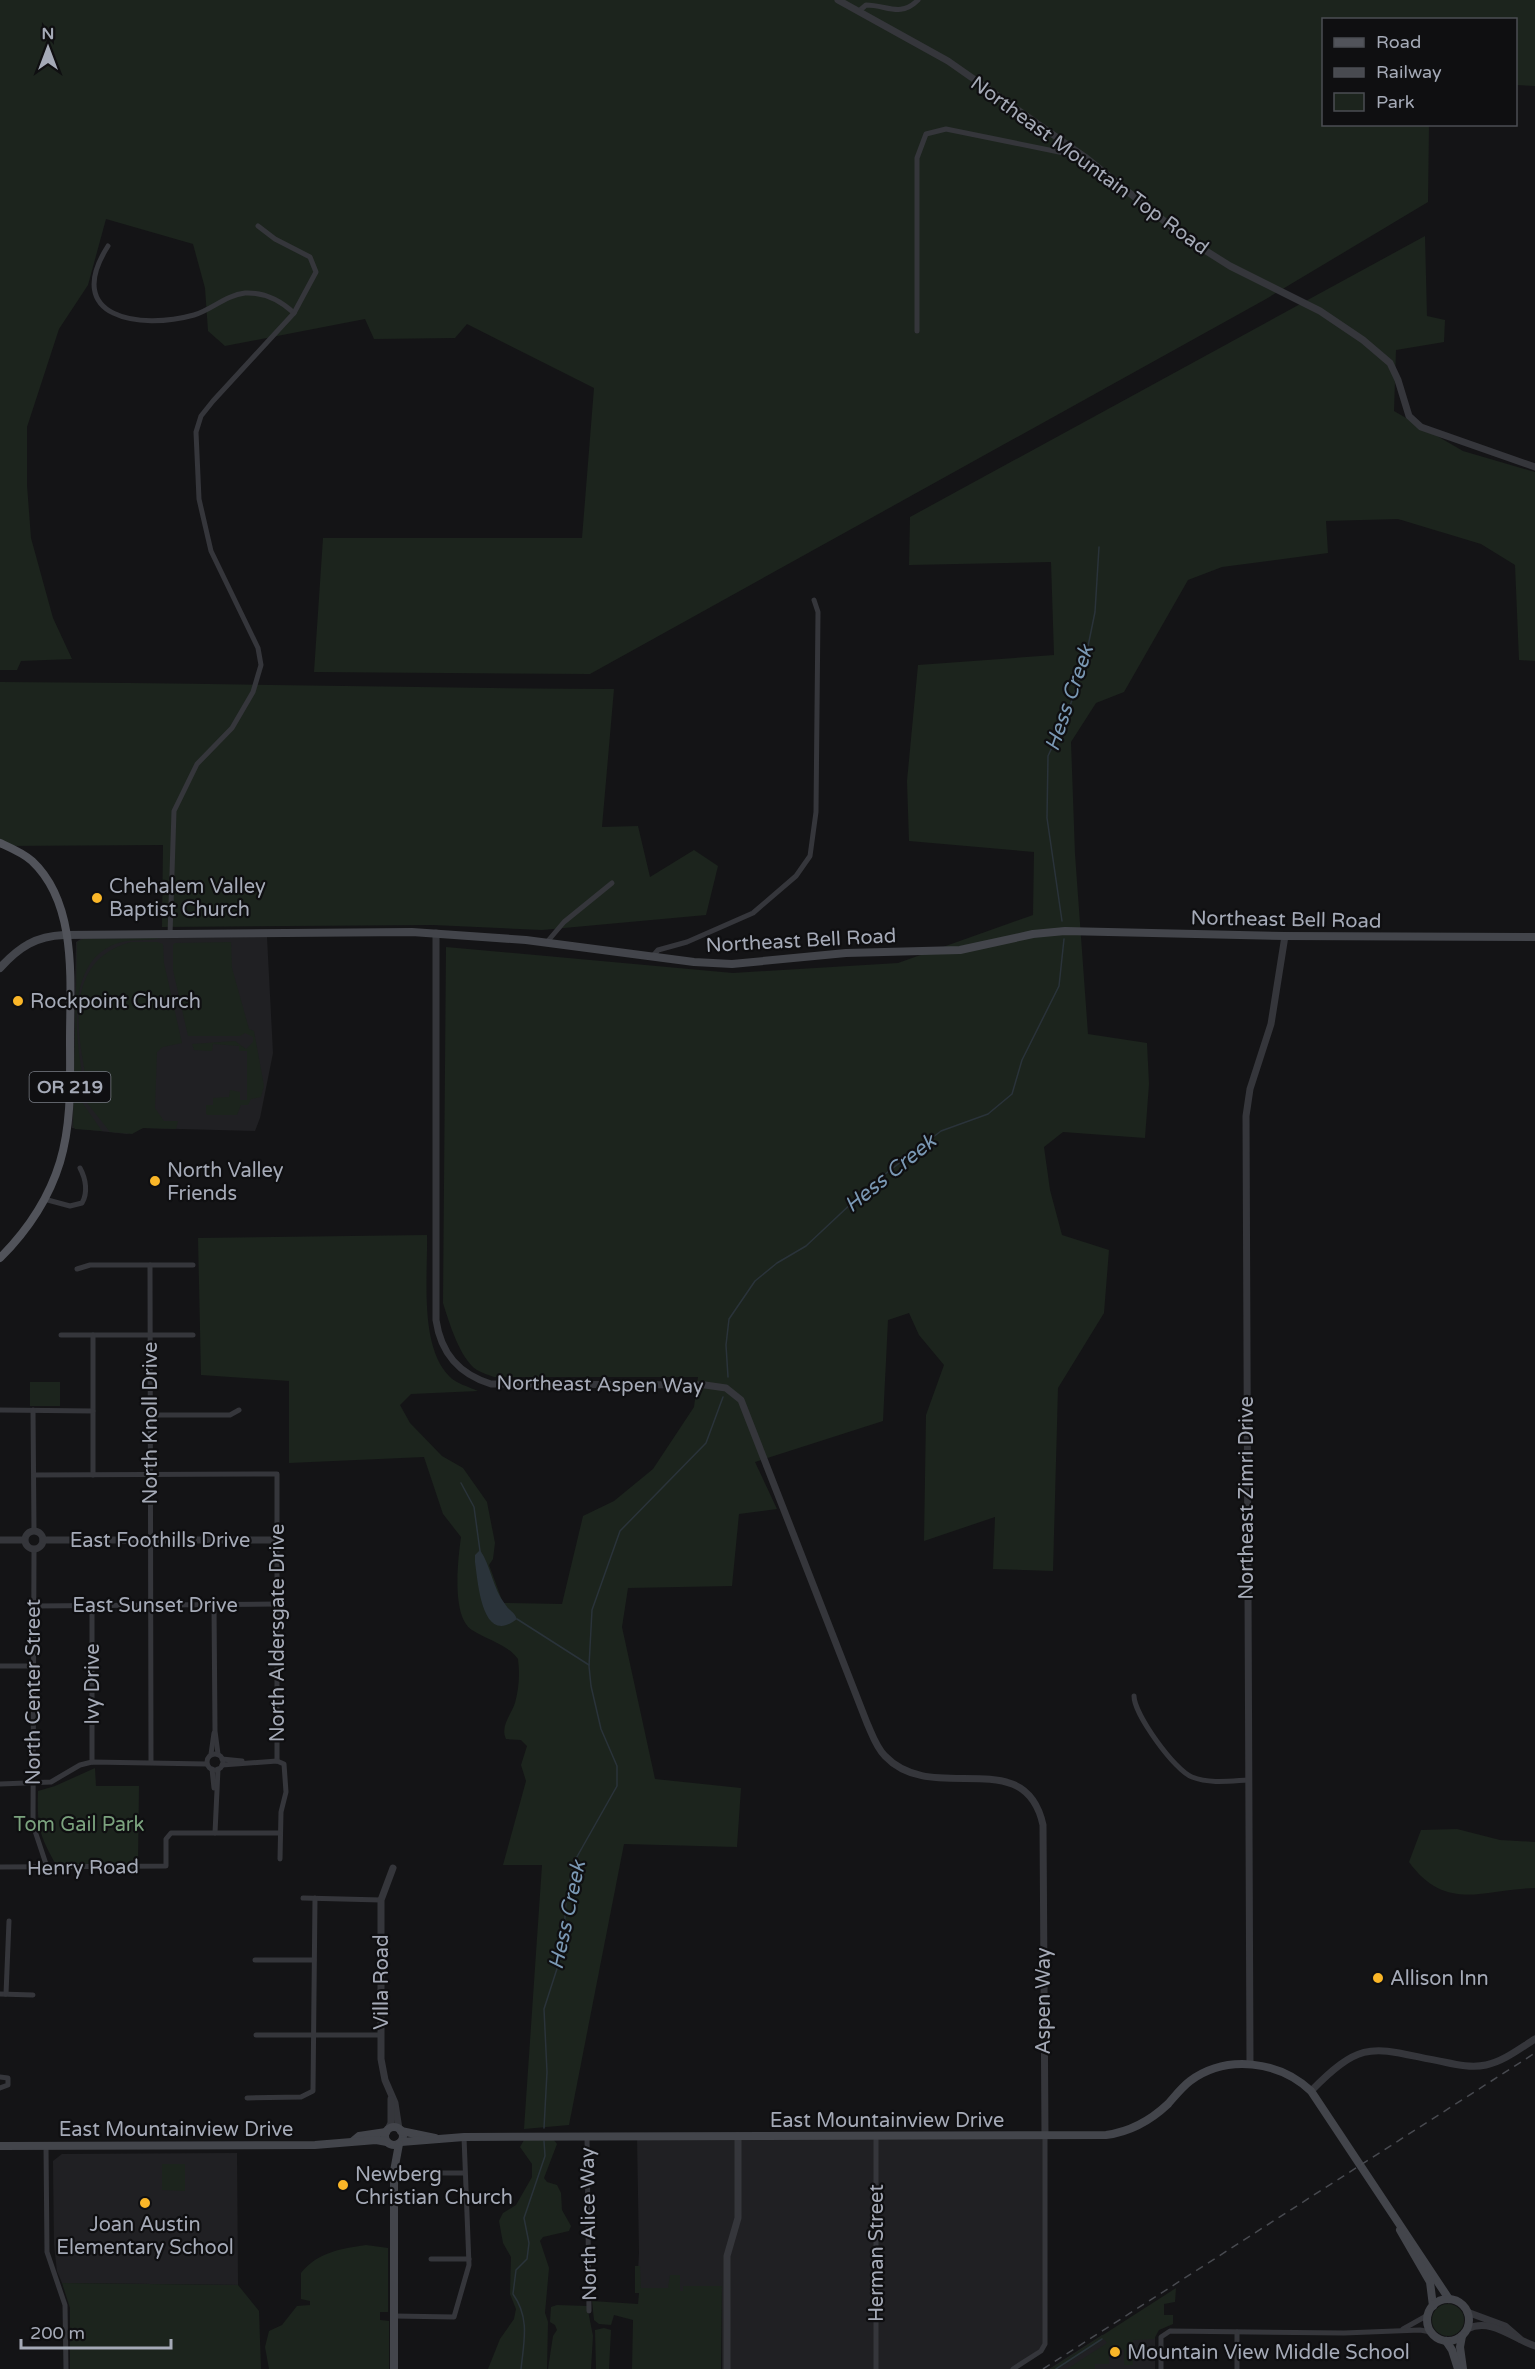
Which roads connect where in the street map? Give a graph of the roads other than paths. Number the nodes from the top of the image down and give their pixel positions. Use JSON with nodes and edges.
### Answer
{"nodes":[{"id":1,"x":838,"y":0,"type":"edge"},
{"id":2,"x":918,"y":0,"type":"edge"},
{"id":3,"x":859,"y":11,"type":"junction"},
{"id":4,"x":1073,"y":148,"type":"junction"},
{"id":5,"x":258,"y":226,"type":"dead end"},
{"id":6,"x":108,"y":246,"type":"dead end"},
{"id":7,"x":294,"y":313,"type":"junction"},
{"id":8,"x":916,"y":331,"type":"dead end"},
{"id":9,"x":1535,"y":467,"type":"edge"},
{"id":10,"x":814,"y":600,"type":"dead end"},
{"id":11,"x":0,"y":843,"type":"edge"},
{"id":12,"x":612,"y":883,"type":"dead end"},
{"id":13,"x":436,"y":933,"type":"junction"},
{"id":14,"x":69,"y":935,"type":"junction"},
{"id":15,"x":170,"y":935,"type":"junction"},
{"id":16,"x":1284,"y":936,"type":"junction"},
{"id":17,"x":1535,"y":937,"type":"edge"},
{"id":18,"x":547,"y":942,"type":"junction"},
{"id":19,"x":652,"y":957,"type":"junction"},
{"id":20,"x":0,"y":968,"type":"edge"},
{"id":21,"x":80,"y":1168,"type":"dead end"},
{"id":22,"x":45,"y":1199,"type":"junction"},
{"id":23,"x":0,"y":1258,"type":"edge"},
{"id":24,"x":150,"y":1265,"type":"junction"},
{"id":25,"x":193,"y":1265,"type":"dead end"},
{"id":26,"x":77,"y":1269,"type":"dead end"},
{"id":27,"x":61,"y":1335,"type":"dead end"},
{"id":28,"x":93,"y":1335,"type":"junction"},
{"id":29,"x":150,"y":1335,"type":"junction"},
{"id":30,"x":194,"y":1335,"type":"dead end"},
{"id":31,"x":0,"y":1410,"type":"edge"},
{"id":32,"x":33,"y":1410,"type":"junction"},
{"id":33,"x":239,"y":1410,"type":"dead end"},
{"id":34,"x":93,"y":1411,"type":"junction"},
{"id":35,"x":150,"y":1415,"type":"junction"},
{"id":36,"x":34,"y":1475,"type":"junction"},
{"id":37,"x":93,"y":1475,"type":"junction"},
{"id":38,"x":150,"y":1475,"type":"junction"},
{"id":39,"x":34,"y":1531,"type":"junction"},
{"id":40,"x":0,"y":1540,"type":"edge"},
{"id":41,"x":24,"y":1540,"type":"junction"},
{"id":42,"x":43,"y":1540,"type":"junction"},
{"id":43,"x":150,"y":1540,"type":"junction"},
{"id":44,"x":277,"y":1540,"type":"junction"},
{"id":45,"x":34,"y":1550,"type":"junction"},
{"id":46,"x":277,"y":1604,"type":"junction"},
{"id":47,"x":151,"y":1605,"type":"junction"},
{"id":48,"x":214,"y":1605,"type":"junction"},
{"id":49,"x":34,"y":1606,"type":"junction"},
{"id":50,"x":92,"y":1606,"type":"junction"},
{"id":51,"x":0,"y":1666,"type":"edge"},
{"id":52,"x":32,"y":1666,"type":"junction"},
{"id":53,"x":1134,"y":1696,"type":"dead end"},
{"id":54,"x":277,"y":1761,"type":"junction"},
{"id":55,"x":92,"y":1762,"type":"junction"},
{"id":56,"x":151,"y":1762,"type":"junction"},
{"id":57,"x":215,"y":1762,"type":"junction"},
{"id":58,"x":901,"y":1769,"type":"joint"},
{"id":59,"x":1248,"y":1780,"type":"junction"},
{"id":60,"x":0,"y":1784,"type":"edge"},
{"id":61,"x":32,"y":1784,"type":"junction"},
{"id":62,"x":215,"y":1833,"type":"junction"},
{"id":63,"x":280,"y":1833,"type":"junction"},
{"id":64,"x":280,"y":1859,"type":"dead end"},
{"id":65,"x":46,"y":1867,"type":"junction"},
{"id":66,"x":0,"y":1868,"type":"edge"},
{"id":67,"x":393,"y":1868,"type":"dead end"},
{"id":68,"x":303,"y":1898,"type":"dead end"},
{"id":69,"x":315,"y":1898,"type":"junction"},
{"id":70,"x":381,"y":1900,"type":"junction"},
{"id":71,"x":9,"y":1921,"type":"dead end"},
{"id":72,"x":255,"y":1960,"type":"dead end"},
{"id":73,"x":314,"y":1960,"type":"junction"},
{"id":74,"x":3,"y":1994,"type":"edge"},
{"id":75,"x":33,"y":1995,"type":"dead end"},
{"id":76,"x":256,"y":2035,"type":"dead end"},
{"id":77,"x":314,"y":2035,"type":"junction"},
{"id":78,"x":381,"y":2035,"type":"junction"},
{"id":79,"x":1535,"y":2039,"type":"edge"},
{"id":80,"x":1250,"y":2064,"type":"junction"},
{"id":81,"x":0,"y":2077,"type":"edge"},
{"id":82,"x":0,"y":2088,"type":"edge"},
{"id":83,"x":1311,"y":2091,"type":"junction"},
{"id":84,"x":392,"y":2097,"type":"junction"},
{"id":85,"x":247,"y":2098,"type":"dead end"},
{"id":86,"x":400,"y":2130,"type":"junction"},
{"id":87,"x":387,"y":2131,"type":"junction"},
{"id":88,"x":738,"y":2136,"type":"junction"},
{"id":89,"x":1045,"y":2136,"type":"junction"},
{"id":90,"x":464,"y":2137,"type":"junction"},
{"id":91,"x":587,"y":2137,"type":"junction"},
{"id":92,"x":876,"y":2137,"type":"junction"},
{"id":93,"x":435,"y":2138,"type":"junction"},
{"id":94,"x":352,"y":2141,"type":"junction"},
{"id":95,"x":388,"y":2143,"type":"junction"},
{"id":96,"x":400,"y":2143,"type":"junction"},
{"id":97,"x":0,"y":2146,"type":"edge"},
{"id":98,"x":46,"y":2146,"type":"junction"},
{"id":99,"x":394,"y":2171,"type":"junction"},
{"id":100,"x":432,"y":2173,"type":"dead end"},
{"id":101,"x":464,"y":2173,"type":"junction"},
{"id":102,"x":1400,"y":2228,"type":"junction"},
{"id":103,"x":431,"y":2259,"type":"dead end"},
{"id":104,"x":469,"y":2259,"type":"junction"},
{"id":105,"x":1449,"y":2299,"type":"junction"},
{"id":106,"x":1433,"y":2306,"type":"junction"},
{"id":107,"x":589,"y":2311,"type":"dead end"},
{"id":108,"x":1467,"y":2312,"type":"junction"},
{"id":109,"x":394,"y":2316,"type":"junction"},
{"id":110,"x":1428,"y":2316,"type":"junction"},
{"id":111,"x":1402,"y":2330,"type":"junction"},
{"id":112,"x":1237,"y":2332,"type":"junction"},
{"id":113,"x":1431,"y":2332,"type":"junction"},
{"id":114,"x":1465,"y":2332,"type":"junction"},
{"id":115,"x":1045,"y":2337,"type":"junction"},
{"id":116,"x":1054,"y":2337,"type":"dead end"},
{"id":117,"x":1520,"y":2339,"type":"junction"},
{"id":118,"x":1446,"y":2341,"type":"junction"},
{"id":119,"x":1535,"y":2346,"type":"edge"},
{"id":120,"x":66,"y":2369,"type":"edge"},
{"id":121,"x":394,"y":2369,"type":"edge"},
{"id":122,"x":727,"y":2369,"type":"edge"},
{"id":123,"x":876,"y":2369,"type":"edge"},
{"id":124,"x":1013,"y":2369,"type":"edge"},
{"id":125,"x":1161,"y":2369,"type":"edge"},
{"id":126,"x":1237,"y":2369,"type":"edge"},
{"id":127,"x":1458,"y":2369,"type":"edge"},
{"id":128,"x":1463,"y":2369,"type":"edge"}],
"edges":[{"from":1,"to":3,"type":"street","name":"Northeast Mountain Top Road"},
{"from":2,"to":3,"type":"street"},
{"from":3,"to":4,"type":"street","name":"Northeast Mountain Top Road"},
{"from":4,"to":8,"type":"street"},
{"from":4,"to":9,"type":"street","name":"Northeast Mountain Top Road"},
{"from":5,"to":7,"type":"street"},
{"from":6,"to":7,"type":"street"},
{"from":7,"to":15,"type":"street"},
{"from":10,"to":19,"type":"street"},
{"from":11,"to":14,"type":"main road","number":"OR 219"},
{"from":12,"to":18,"type":"street"},
{"from":13,"to":15,"type":"main road","name":"Northeast Bell Road"},
{"from":13,"to":18,"type":"main road","name":"Northeast Bell Road"},
{"from":13,"to":58,"type":"street","name":"Northeast Aspen Way"},
{"from":14,"to":15,"type":"main road","name":"Northeast Bell Road"},
{"from":14,"to":20,"type":"main road","name":"Northeast Bell Road"},
{"from":14,"to":22,"type":"main road","number":"OR 219"},
{"from":16,"to":17,"type":"main road","name":"Northeast Bell Road"},
{"from":16,"to":19,"type":"main road","name":"Northeast Bell Road"},
{"from":16,"to":59,"type":"street","name":"Northeast Zimri Drive"},
{"from":18,"to":19,"type":"main road","name":"Northeast Bell Road"},
{"from":21,"to":22,"type":"street"},
{"from":22,"to":23,"type":"main road","number":"OR 219"},
{"from":24,"to":25,"type":"street"},
{"from":24,"to":26,"type":"street"},
{"from":24,"to":29,"type":"street","name":"North Knoll Drive"},
{"from":27,"to":28,"type":"street"},
{"from":28,"to":29,"type":"street"},
{"from":28,"to":34,"type":"street"},
{"from":29,"to":30,"type":"street"},
{"from":29,"to":35,"type":"street","name":"North Knoll Drive"},
{"from":31,"to":32,"type":"street"},
{"from":32,"to":34,"type":"street"},
{"from":32,"to":36,"type":"street"},
{"from":33,"to":35,"type":"street"},
{"from":34,"to":37,"type":"street"},
{"from":35,"to":38,"type":"street","name":"North Knoll Drive"},
{"from":36,"to":37,"type":"street"},
{"from":36,"to":39,"type":"street"},
{"from":37,"to":38,"type":"street"},
{"from":38,"to":43,"type":"street","name":"North Knoll Drive"},
{"from":38,"to":44,"type":"street","name":"North Aldersgate Drive"},
{"from":39,"to":41,"type":"street"},
{"from":39,"to":42,"type":"street"},
{"from":40,"to":41,"type":"street"},
{"from":41,"to":45,"type":"street"},
{"from":42,"to":43,"type":"street","name":"East Foothills Drive"},
{"from":42,"to":45,"type":"street"},
{"from":43,"to":44,"type":"street","name":"East Foothills Drive"},
{"from":43,"to":47,"type":"street","name":"North Knoll Drive"},
{"from":44,"to":46,"type":"street","name":"North Aldersgate Drive"},
{"from":45,"to":49,"type":"street","name":"North Center Street"},
{"from":46,"to":48,"type":"street","name":"East Sunset Drive"},
{"from":46,"to":54,"type":"street","name":"North Aldersgate Drive"},
{"from":47,"to":48,"type":"street","name":"East Sunset Drive"},
{"from":47,"to":50,"type":"street","name":"East Sunset Drive"},
{"from":47,"to":56,"type":"street","name":"North Knoll Drive"},
{"from":48,"to":57,"type":"street"},
{"from":49,"to":50,"type":"street","name":"East Sunset Drive"},
{"from":49,"to":52,"type":"street","name":"North Center Street"},
{"from":50,"to":55,"type":"street","name":"Ivy Drive"},
{"from":51,"to":52,"type":"street"},
{"from":52,"to":61,"type":"street","name":"North Center Street"},
{"from":53,"to":59,"type":"street"},
{"from":54,"to":57,"type":"street"},
{"from":54,"to":63,"type":"street","name":"North Aldersgate Drive"},
{"from":55,"to":56,"type":"street"},
{"from":55,"to":61,"type":"street"},
{"from":56,"to":57,"type":"street"},
{"from":57,"to":62,"type":"street"},
{"from":58,"to":89,"type":"street","name":"Aspen Way"},
{"from":59,"to":80,"type":"street","name":"Northeast Zimri Drive"},
{"from":60,"to":61,"type":"street"},
{"from":61,"to":65,"type":"street","name":"North Center Street"},
{"from":62,"to":63,"type":"street"},
{"from":62,"to":65,"type":"street","name":"Henry Road"},
{"from":63,"to":64,"type":"street","name":"North Aldersgate Drive"},
{"from":65,"to":66,"type":"street","name":"Henry Road"},
{"from":67,"to":70,"type":"street","name":"Villa Road"},
{"from":68,"to":69,"type":"street"},
{"from":69,"to":70,"type":"street"},
{"from":69,"to":73,"type":"street"},
{"from":70,"to":78,"type":"street","name":"Villa Road"},
{"from":71,"to":74,"type":"street"},
{"from":72,"to":73,"type":"street"},
{"from":73,"to":77,"type":"street"},
{"from":74,"to":75,"type":"street"},
{"from":76,"to":77,"type":"street"},
{"from":77,"to":78,"type":"street"},
{"from":77,"to":85,"type":"street"},
{"from":78,"to":84,"type":"street","name":"Villa Road"},
{"from":79,"to":83,"type":"street"},
{"from":80,"to":83,"type":"main road","name":"East Mountainview Drive"},
{"from":80,"to":89,"type":"main road","name":"East Mountainview Drive"},
{"from":81,"to":82,"type":"street"},
{"from":83,"to":102,"type":"main road"},
{"from":84,"to":86,"type":"street","name":"Villa Road"},
{"from":84,"to":87,"type":"street","name":"Villa Road"},
{"from":86,"to":87,"type":"main road","name":"East Mountainview Drive"},
{"from":86,"to":93,"type":"main road","name":"East Mountainview Drive"},
{"from":86,"to":96,"type":"main road"},
{"from":87,"to":94,"type":"main road","name":"East Mountainview Drive"},
{"from":87,"to":95,"type":"main road"},
{"from":88,"to":91,"type":"main road","name":"East Mountainview Drive"},
{"from":88,"to":92,"type":"main road","name":"East Mountainview Drive"},
{"from":88,"to":122,"type":"street"},
{"from":89,"to":92,"type":"main road","name":"East Mountainview Drive"},
{"from":89,"to":115,"type":"street","name":"Aspen Way"},
{"from":90,"to":91,"type":"main road","name":"East Mountainview Drive"},
{"from":90,"to":93,"type":"main road","name":"East Mountainview Drive"},
{"from":90,"to":101,"type":"street"},
{"from":91,"to":107,"type":"street","name":"North Alice Way"},
{"from":92,"to":123,"type":"street","name":"Herman Street"},
{"from":93,"to":96,"type":"main road","name":"East Mountainview Drive"},
{"from":94,"to":95,"type":"main road","name":"East Mountainview Drive"},
{"from":94,"to":98,"type":"main road","name":"East Mountainview Drive"},
{"from":95,"to":96,"type":"main road","name":"East Mountainview Drive"},
{"from":95,"to":99,"type":"main road"},
{"from":96,"to":99,"type":"main road"},
{"from":97,"to":98,"type":"main road","name":"East Mountainview Drive"},
{"from":98,"to":120,"type":"street"},
{"from":99,"to":109,"type":"main road"},
{"from":100,"to":101,"type":"street"},
{"from":101,"to":104,"type":"street"},
{"from":102,"to":105,"type":"main road"},
{"from":102,"to":106,"type":"main road"},
{"from":103,"to":104,"type":"street"},
{"from":104,"to":109,"type":"street"},
{"from":105,"to":106,"type":"main road"},
{"from":105,"to":108,"type":"main road"},
{"from":106,"to":110,"type":"main road"},
{"from":108,"to":114,"type":"main road"},
{"from":108,"to":117,"type":"street"},
{"from":109,"to":121,"type":"main road"},
{"from":110,"to":111,"type":"street"},
{"from":110,"to":113,"type":"main road"},
{"from":111,"to":112,"type":"street"},
{"from":111,"to":113,"type":"street"},
{"from":112,"to":125,"type":"street"},
{"from":112,"to":126,"type":"street"},
{"from":113,"to":118,"type":"main road"},
{"from":114,"to":117,"type":"street"},
{"from":114,"to":118,"type":"main road"},
{"from":114,"to":128,"type":"main road"},
{"from":115,"to":116,"type":"street"},
{"from":115,"to":124,"type":"street"},
{"from":117,"to":119,"type":"street"},
{"from":118,"to":127,"type":"main road"}]}
